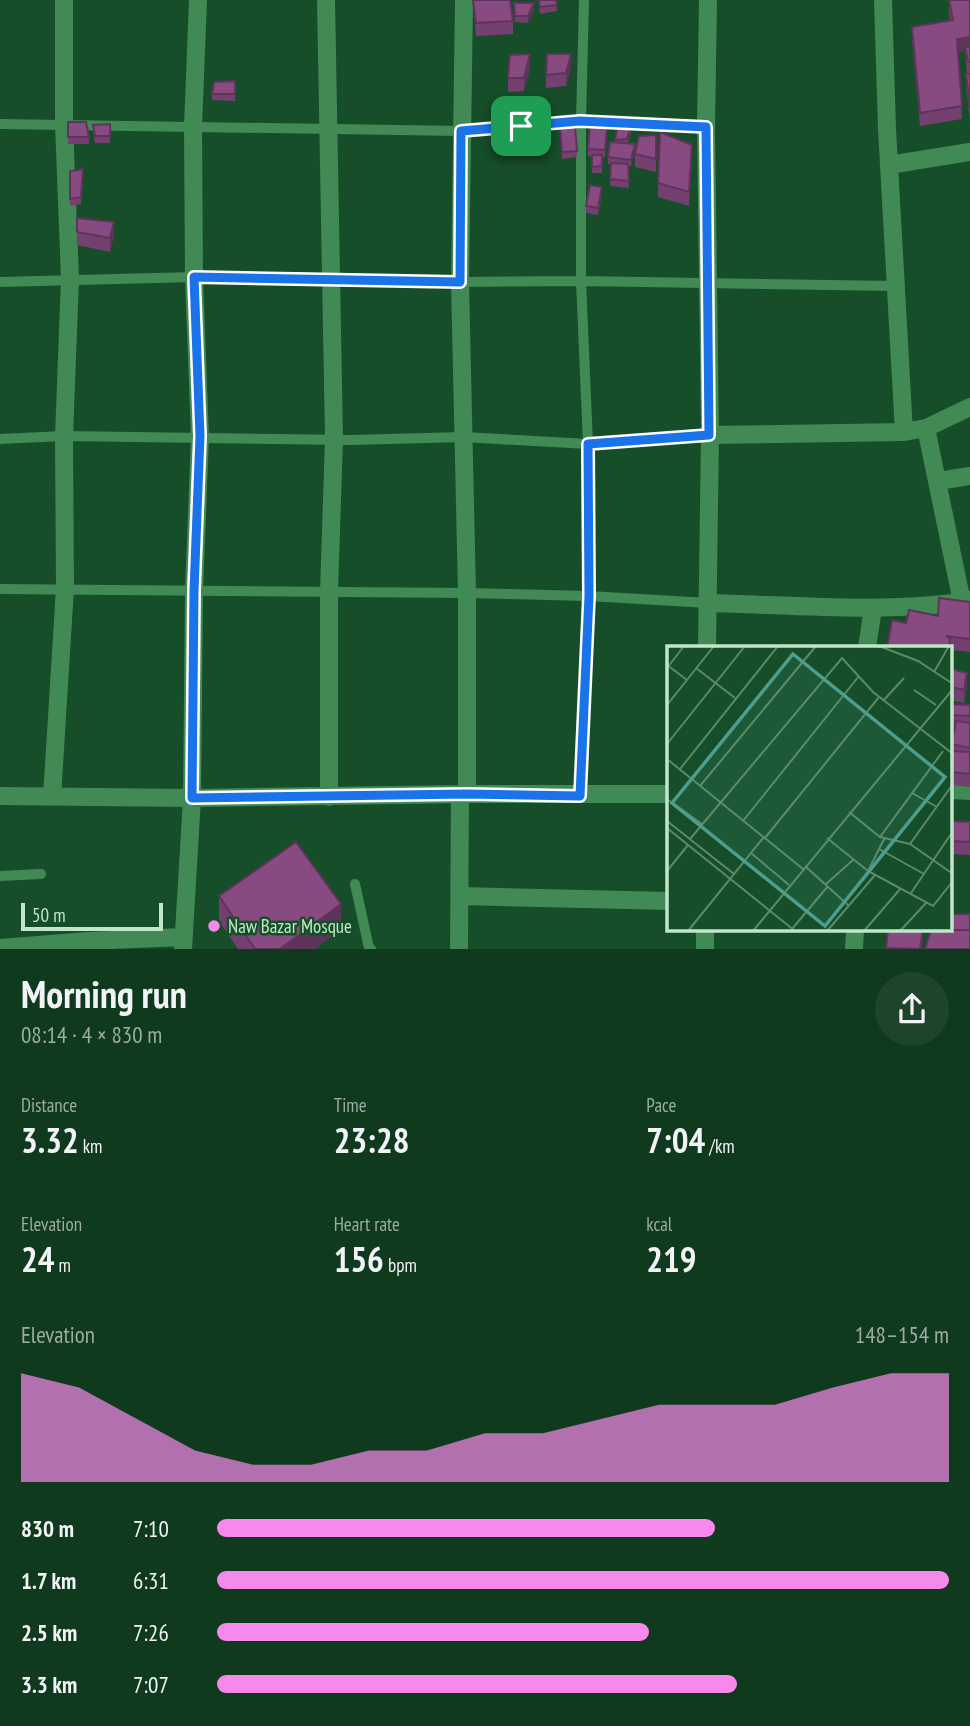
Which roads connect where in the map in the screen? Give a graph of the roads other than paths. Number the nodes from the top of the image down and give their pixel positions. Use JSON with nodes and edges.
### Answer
{"nodes":[{"id":1,"x":64,"y":0,"type":"edge"},
{"id":2,"x":198,"y":0,"type":"edge"},
{"id":3,"x":326,"y":0,"type":"edge"},
{"id":4,"x":464,"y":0,"type":"edge"},
{"id":5,"x":584,"y":0,"type":"edge"},
{"id":6,"x":708,"y":0,"type":"edge"},
{"id":7,"x":883,"y":0,"type":"edge"},
{"id":8,"x":580,"y":121,"type":"junction"},
{"id":9,"x":0,"y":124,"type":"edge"},
{"id":10,"x":64,"y":124,"type":"junction"},
{"id":11,"x":193,"y":127,"type":"junction"},
{"id":12,"x":706,"y":127,"type":"junction"},
{"id":13,"x":328,"y":129,"type":"junction"},
{"id":14,"x":461,"y":131,"type":"junction"},
{"id":15,"x":970,"y":152,"type":"edge"},
{"id":16,"x":889,"y":165,"type":"junction"},
{"id":17,"x":194,"y":277,"type":"junction"},
{"id":18,"x":70,"y":279,"type":"junction"},
{"id":19,"x":331,"y":281,"type":"junction"},
{"id":20,"x":581,"y":281,"type":"junction"},
{"id":21,"x":0,"y":282,"type":"edge"},
{"id":22,"x":460,"y":282,"type":"junction"},
{"id":23,"x":708,"y":284,"type":"junction"},
{"id":24,"x":895,"y":286,"type":"junction"},
{"id":25,"x":970,"y":407,"type":"edge"},
{"id":26,"x":926,"y":428,"type":"junction"},
{"id":27,"x":904,"y":432,"type":"junction"},
{"id":28,"x":709,"y":435,"type":"junction"},
{"id":29,"x":64,"y":436,"type":"junction"},
{"id":30,"x":200,"y":436,"type":"junction"},
{"id":31,"x":463,"y":437,"type":"junction"},
{"id":32,"x":0,"y":439,"type":"edge"},
{"id":33,"x":334,"y":439,"type":"junction"},
{"id":34,"x":588,"y":444,"type":"junction"},
{"id":35,"x":970,"y":476,"type":"edge"},
{"id":36,"x":938,"y":481,"type":"junction"},
{"id":37,"x":65,"y":588,"type":"junction"},
{"id":38,"x":0,"y":589,"type":"edge"},
{"id":39,"x":194,"y":591,"type":"junction"},
{"id":40,"x":329,"y":592,"type":"junction"},
{"id":41,"x":467,"y":593,"type":"junction"},
{"id":42,"x":589,"y":596,"type":"junction"},
{"id":43,"x":966,"y":601,"type":"edge"},
{"id":44,"x":708,"y":603,"type":"junction"},
{"id":45,"x":873,"y":608,"type":"junction"},
{"id":46,"x":707,"y":646,"type":"edge"},
{"id":47,"x":867,"y":646,"type":"edge"},
{"id":48,"x":463,"y":794,"type":"junction"},
{"id":49,"x":667,"y":794,"type":"edge"},
{"id":50,"x":0,"y":796,"type":"edge"},
{"id":51,"x":580,"y":796,"type":"junction"},
{"id":52,"x":52,"y":797,"type":"junction"},
{"id":53,"x":329,"y":797,"type":"junction"},
{"id":54,"x":192,"y":798,"type":"junction"},
{"id":55,"x":41,"y":874,"type":"dead end"},
{"id":56,"x":0,"y":876,"type":"edge"},
{"id":57,"x":355,"y":884,"type":"dead end"},
{"id":58,"x":460,"y":896,"type":"junction"},
{"id":59,"x":667,"y":901,"type":"edge"},
{"id":60,"x":183,"y":943,"type":"edge"},
{"id":61,"x":0,"y":948,"type":"edge"},
{"id":62,"x":371,"y":949,"type":"edge"},
{"id":63,"x":459,"y":949,"type":"edge"}],
"edges":[{"from":1,"to":10,"type":"street"},
{"from":2,"to":11,"type":"street"},
{"from":3,"to":13,"type":"street"},
{"from":4,"to":14,"type":"street"},
{"from":5,"to":8,"type":"lane"},
{"from":6,"to":12,"type":"street"},
{"from":7,"to":16,"type":"street"},
{"from":8,"to":12,"type":"lane"},
{"from":8,"to":14,"type":"lane"},
{"from":8,"to":20,"type":"lane"},
{"from":9,"to":10,"type":"lane"},
{"from":10,"to":11,"type":"lane"},
{"from":10,"to":18,"type":"street"},
{"from":11,"to":13,"type":"lane"},
{"from":11,"to":17,"type":"street"},
{"from":12,"to":23,"type":"street"},
{"from":13,"to":14,"type":"lane"},
{"from":13,"to":19,"type":"street"},
{"from":14,"to":22,"type":"street"},
{"from":15,"to":16,"type":"street"},
{"from":16,"to":24,"type":"street"},
{"from":17,"to":18,"type":"lane"},
{"from":17,"to":19,"type":"lane"},
{"from":17,"to":30,"type":"street"},
{"from":18,"to":21,"type":"lane"},
{"from":18,"to":29,"type":"street"},
{"from":19,"to":22,"type":"lane"},
{"from":19,"to":33,"type":"street"},
{"from":20,"to":22,"type":"lane"},
{"from":20,"to":23,"type":"lane"},
{"from":20,"to":34,"type":"lane"},
{"from":22,"to":31,"type":"street"},
{"from":23,"to":24,"type":"lane"},
{"from":23,"to":28,"type":"street"},
{"from":24,"to":27,"type":"street"},
{"from":25,"to":26,"type":"street"},
{"from":26,"to":27,"type":"street"},
{"from":26,"to":36,"type":"street"},
{"from":27,"to":28,"type":"street"},
{"from":28,"to":34,"type":"lane"},
{"from":28,"to":44,"type":"street"},
{"from":29,"to":30,"type":"lane"},
{"from":29,"to":32,"type":"lane"},
{"from":29,"to":37,"type":"street"},
{"from":30,"to":33,"type":"lane"},
{"from":30,"to":39,"type":"street"},
{"from":31,"to":33,"type":"lane"},
{"from":31,"to":34,"type":"lane"},
{"from":31,"to":41,"type":"street"},
{"from":33,"to":40,"type":"street"},
{"from":34,"to":42,"type":"lane"},
{"from":35,"to":36,"type":"street"},
{"from":36,"to":43,"type":"street"},
{"from":37,"to":38,"type":"lane"},
{"from":37,"to":39,"type":"lane"},
{"from":37,"to":52,"type":"street"},
{"from":39,"to":40,"type":"lane"},
{"from":39,"to":54,"type":"street"},
{"from":40,"to":41,"type":"lane"},
{"from":40,"to":53,"type":"street"},
{"from":41,"to":42,"type":"lane"},
{"from":41,"to":48,"type":"street"},
{"from":42,"to":44,"type":"lane"},
{"from":42,"to":51,"type":"lane"},
{"from":43,"to":45,"type":"street"},
{"from":44,"to":45,"type":"street"},
{"from":44,"to":46,"type":"street"},
{"from":45,"to":47,"type":"street"},
{"from":48,"to":51,"type":"street"},
{"from":48,"to":53,"type":"street"},
{"from":48,"to":58,"type":"street"},
{"from":49,"to":51,"type":"street"},
{"from":50,"to":52,"type":"street"},
{"from":52,"to":54,"type":"street"},
{"from":53,"to":54,"type":"street"},
{"from":54,"to":60,"type":"street"},
{"from":55,"to":56,"type":"lane"},
{"from":57,"to":62,"type":"lane"},
{"from":58,"to":59,"type":"street"},
{"from":58,"to":63,"type":"street"},
{"from":60,"to":61,"type":"street"}]}
